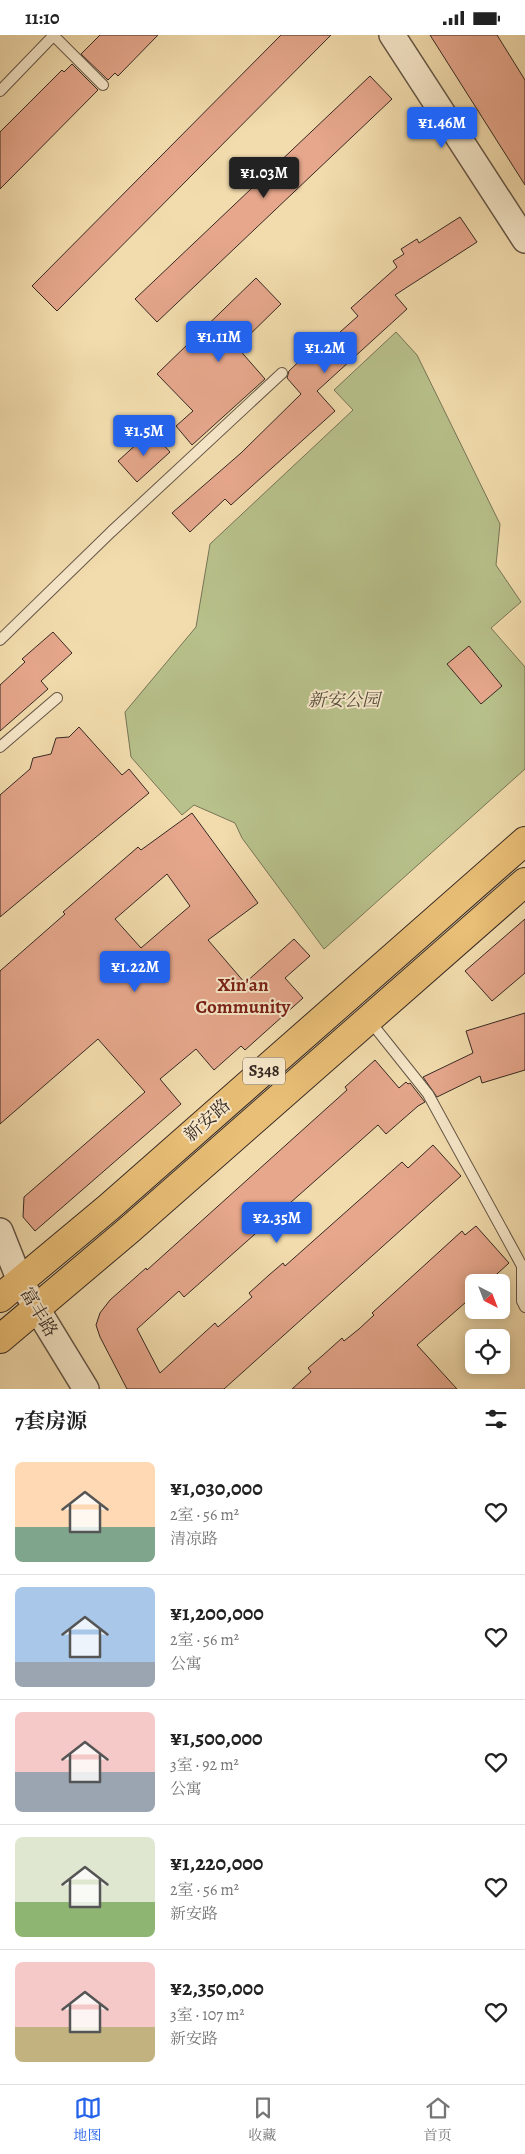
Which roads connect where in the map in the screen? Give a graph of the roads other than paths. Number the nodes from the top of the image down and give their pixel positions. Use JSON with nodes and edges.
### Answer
{"nodes":[{"id":1,"x":54,"y":35,"type":"edge"},
{"id":2,"x":392,"y":35,"type":"edge"},
{"id":3,"x":103,"y":85,"type":"dead end"},
{"id":4,"x":0,"y":91,"type":"edge"},
{"id":5,"x":525,"y":240,"type":"edge"},
{"id":6,"x":282,"y":373,"type":"dead end"},
{"id":7,"x":0,"y":640,"type":"edge"},
{"id":8,"x":57,"y":698,"type":"dead end"},
{"id":9,"x":0,"y":747,"type":"edge"},
{"id":10,"x":525,"y":841,"type":"edge"},
{"id":11,"x":525,"y":882,"type":"edge"},
{"id":12,"x":369,"y":1019,"type":"junction"},
{"id":13,"x":0,"y":1231,"type":"edge"},
{"id":14,"x":10,"y":1290,"type":"edge"},
{"id":15,"x":525,"y":1307,"type":"edge"},
{"id":16,"x":37,"y":1308,"type":"junction"},
{"id":17,"x":0,"y":1339,"type":"edge"},
{"id":18,"x":86,"y":1389,"type":"edge"}],
"edges":[{"from":1,"to":3,"type":"lane"},
{"from":1,"to":4,"type":"lane"},
{"from":2,"to":5,"type":"street"},
{"from":6,"to":7,"type":"lane"},
{"from":8,"to":9,"type":"lane"},
{"from":10,"to":14,"type":"main road","name":"新安路","number":"S348"},
{"from":11,"to":12,"type":"main road","name":"新安路","number":"S348"},
{"from":12,"to":15,"type":"lane"},
{"from":12,"to":16,"type":"main road","name":"新安路","number":"S348"},
{"from":13,"to":14,"type":"street","name":"富丰路"},
{"from":14,"to":16,"type":"street","name":"富丰路"},
{"from":16,"to":17,"type":"main road","name":"新安路","number":"S348"},
{"from":16,"to":18,"type":"street","name":"富丰路"}]}
